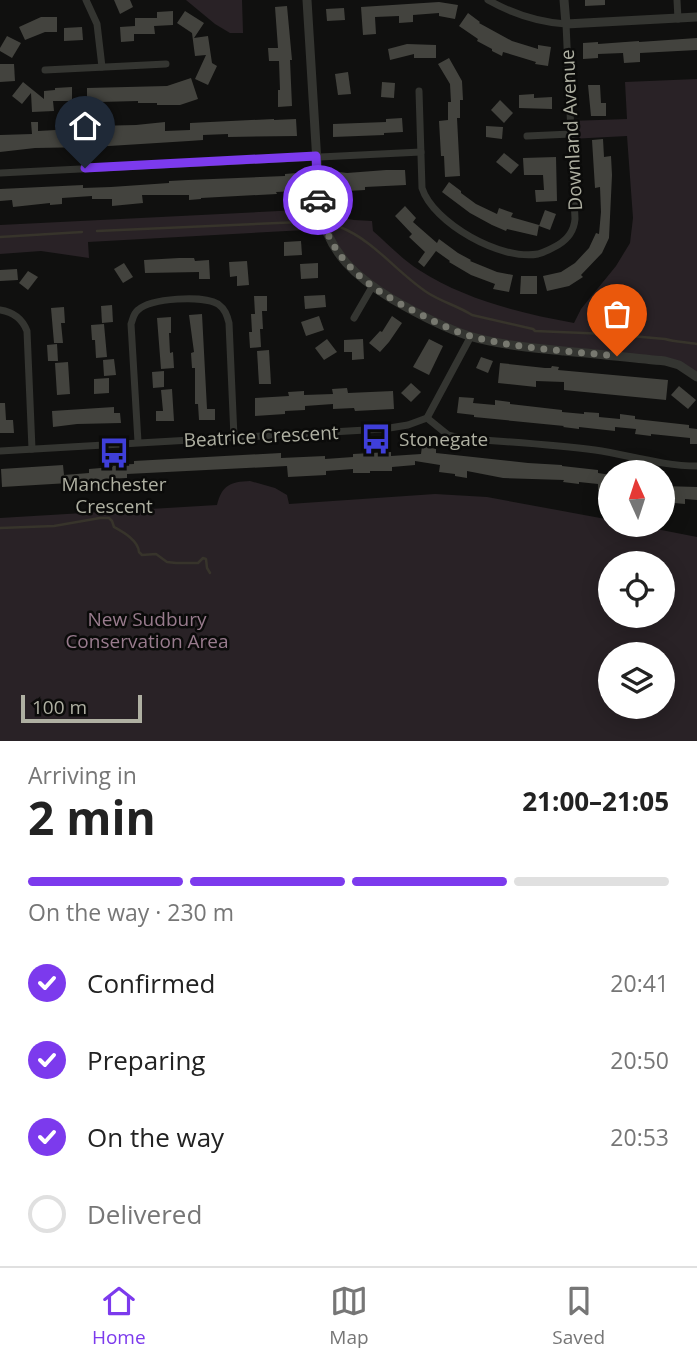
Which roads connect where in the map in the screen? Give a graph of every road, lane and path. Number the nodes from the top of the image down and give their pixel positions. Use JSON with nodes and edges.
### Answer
{"nodes":[{"id":1,"x":86,"y":0,"type":"edge"},
{"id":2,"x":307,"y":0,"type":"edge"},
{"id":3,"x":488,"y":0,"type":"edge"},
{"id":4,"x":565,"y":0,"type":"edge"},
{"id":5,"x":677,"y":0,"type":"edge"},
{"id":6,"x":697,"y":18,"type":"edge"},
{"id":7,"x":678,"y":19,"type":"junction"},
{"id":8,"x":566,"y":24,"type":"junction"},
{"id":9,"x":166,"y":64,"type":"dead end"},
{"id":10,"x":102,"y":67,"type":"junction"},
{"id":11,"x":45,"y":70,"type":"dead end"},
{"id":12,"x":419,"y":91,"type":"dead end"},
{"id":13,"x":571,"y":134,"type":"junction"},
{"id":14,"x":527,"y":136,"type":"dead end"},
{"id":15,"x":421,"y":152,"type":"junction"},
{"id":16,"x":316,"y":156,"type":"junction"},
{"id":17,"x":0,"y":173,"type":"edge"},
{"id":18,"x":372,"y":287,"type":"junction"},
{"id":19,"x":0,"y":310,"type":"edge"},
{"id":20,"x":354,"y":318,"type":"dead end"},
{"id":21,"x":471,"y":336,"type":"junction"},
{"id":22,"x":697,"y":377,"type":"edge"},
{"id":23,"x":427,"y":418,"type":"junction"},
{"id":24,"x":234,"y":437,"type":"junction"},
{"id":25,"x":138,"y":442,"type":"junction"},
{"id":26,"x":32,"y":449,"type":"junction"},
{"id":27,"x":0,"y":450,"type":"edge"},
{"id":28,"x":697,"y":466,"type":"edge"}],
"edges":[{"from":1,"to":10,"type":"street"},
{"from":2,"to":16,"type":"street"},
{"from":3,"to":8,"type":"street"},
{"from":4,"to":8,"type":"street","name":"Downland Avenue"},
{"from":5,"to":7,"type":"street"},
{"from":6,"to":7,"type":"street"},
{"from":7,"to":8,"type":"street"},
{"from":8,"to":13,"type":"street","name":"Downland Avenue"},
{"from":9,"to":10,"type":"street"},
{"from":10,"to":11,"type":"street"},
{"from":12,"to":15,"type":"street","name":"Downland Avenue"},
{"from":13,"to":14,"type":"street"},
{"from":13,"to":15,"type":"street","name":"Downland Avenue"},
{"from":15,"to":16,"type":"street"},
{"from":16,"to":17,"type":"street"},
{"from":16,"to":18,"type":"street"},
{"from":18,"to":20,"type":"street"},
{"from":18,"to":21,"type":"street"},
{"from":19,"to":26,"type":"street"},
{"from":21,"to":22,"type":"street"},
{"from":21,"to":23,"type":"street"},
{"from":23,"to":24,"type":"street","name":"Beatrice Crescent"},
{"from":23,"to":28,"type":"street"},
{"from":24,"to":25,"type":"street","name":"Beatrice Crescent"},
{"from":24,"to":25,"type":"street"},
{"from":25,"to":26,"type":"street","name":"Beatrice Crescent"},
{"from":26,"to":27,"type":"street","name":"Beatrice Crescent"}]}
